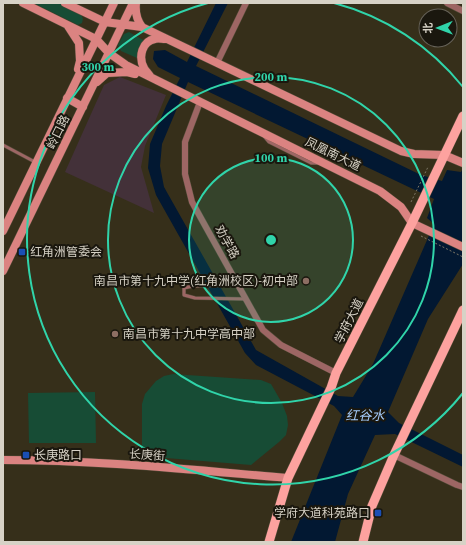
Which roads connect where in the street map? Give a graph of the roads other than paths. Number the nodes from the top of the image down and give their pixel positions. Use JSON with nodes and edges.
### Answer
{"nodes":[{"id":1,"x":24,"y":3,"type":"edge"},
{"id":2,"x":65,"y":3,"type":"edge"},
{"id":3,"x":114,"y":3,"type":"edge"},
{"id":4,"x":133,"y":3,"type":"edge"},
{"id":5,"x":136,"y":3,"type":"edge"},
{"id":6,"x":246,"y":3,"type":"edge"},
{"id":7,"x":447,"y":3,"type":"edge"},
{"id":8,"x":463,"y":11,"type":"edge"},
{"id":9,"x":105,"y":22,"type":"junction"},
{"id":10,"x":123,"y":24,"type":"junction"},
{"id":11,"x":68,"y":25,"type":"junction"},
{"id":12,"x":142,"y":26,"type":"junction"},
{"id":13,"x":96,"y":39,"type":"junction"},
{"id":14,"x":170,"y":40,"type":"junction"},
{"id":15,"x":109,"y":54,"type":"junction"},
{"id":16,"x":217,"y":63,"type":"junction"},
{"id":17,"x":152,"y":78,"type":"junction"},
{"id":18,"x":74,"y":84,"type":"junction"},
{"id":19,"x":93,"y":86,"type":"junction"},
{"id":20,"x":67,"y":98,"type":"junction"},
{"id":21,"x":200,"y":102,"type":"junction"},
{"id":22,"x":83,"y":107,"type":"junction"},
{"id":23,"x":463,"y":116,"type":"edge"},
{"id":24,"x":3,"y":146,"type":"edge"},
{"id":25,"x":444,"y":155,"type":"junction"},
{"id":26,"x":36,"y":162,"type":"junction"},
{"id":27,"x":463,"y":163,"type":"edge"},
{"id":28,"x":412,"y":223,"type":"junction"},
{"id":29,"x":3,"y":231,"type":"edge"},
{"id":30,"x":463,"y":247,"type":"edge"},
{"id":31,"x":6,"y":258,"type":"edge"},
{"id":32,"x":3,"y":271,"type":"edge"},
{"id":33,"x":233,"y":275,"type":"junction"},
{"id":34,"x":244,"y":299,"type":"junction"},
{"id":35,"x":463,"y":310,"type":"edge"},
{"id":36,"x":336,"y":373,"type":"junction"},
{"id":37,"x":394,"y":455,"type":"junction"},
{"id":38,"x":3,"y":460,"type":"edge"},
{"id":39,"x":288,"y":478,"type":"junction"},
{"id":40,"x":463,"y":487,"type":"edge"},
{"id":41,"x":269,"y":542,"type":"edge"},
{"id":42,"x":363,"y":542,"type":"edge"}],
"edges":[{"from":1,"to":11,"type":"main road"},
{"from":2,"to":9,"type":"main road"},
{"from":3,"to":9,"type":"main road","name":"岭口路"},
{"from":4,"to":10,"type":"main road","name":"岭口路"},
{"from":5,"to":12,"type":"main road"},
{"from":6,"to":16,"type":"street"},
{"from":7,"to":8,"type":"street"},
{"from":9,"to":10,"type":"main road"},
{"from":9,"to":13,"type":"main road","name":"岭口路"},
{"from":10,"to":12,"type":"main road"},
{"from":10,"to":15,"type":"main road","name":"岭口路"},
{"from":11,"to":13,"type":"main road"},
{"from":11,"to":18,"type":"main road"},
{"from":12,"to":14,"type":"main road"},
{"from":13,"to":15,"type":"main road"},
{"from":13,"to":18,"type":"main road","name":"岭口路"},
{"from":14,"to":16,"type":"main road"},
{"from":14,"to":17,"type":"main road"},
{"from":15,"to":17,"type":"main road"},
{"from":15,"to":19,"type":"main road","name":"岭口路"},
{"from":16,"to":25,"type":"main road"},
{"from":17,"to":19,"type":"main road"},
{"from":17,"to":21,"type":"main road","name":"凤凰南大道"},
{"from":18,"to":20,"type":"main road","name":"岭口路"},
{"from":19,"to":22,"type":"main road","name":"岭口路"},
{"from":20,"to":22,"type":"main road"},
{"from":20,"to":26,"type":"main road","name":"岭口路"},
{"from":21,"to":28,"type":"main road","name":"凤凰南大道"},
{"from":21,"to":33,"type":"street","name":"劝学路"},
{"from":22,"to":31,"type":"main road","name":"岭口路"},
{"from":23,"to":25,"type":"main road","name":"学府大道"},
{"from":24,"to":26,"type":"lane"},
{"from":25,"to":27,"type":"main road"},
{"from":25,"to":28,"type":"main road","name":"学府大道"},
{"from":26,"to":29,"type":"main road","name":"岭口路"},
{"from":28,"to":30,"type":"main road"},
{"from":28,"to":36,"type":"main road","name":"学府大道"},
{"from":31,"to":32,"type":"main road","name":"岭口路"},
{"from":33,"to":34,"type":"street","name":"劝学路"},
{"from":33,"to":34,"type":"lane"},
{"from":34,"to":36,"type":"street","name":"劝学路"},
{"from":35,"to":37,"type":"main road"},
{"from":36,"to":39,"type":"main road","name":"学府大道"},
{"from":37,"to":40,"type":"street"},
{"from":37,"to":42,"type":"main road"},
{"from":38,"to":39,"type":"main road","name":"长庚街"},
{"from":39,"to":41,"type":"main road","name":"学府大道"}]}
